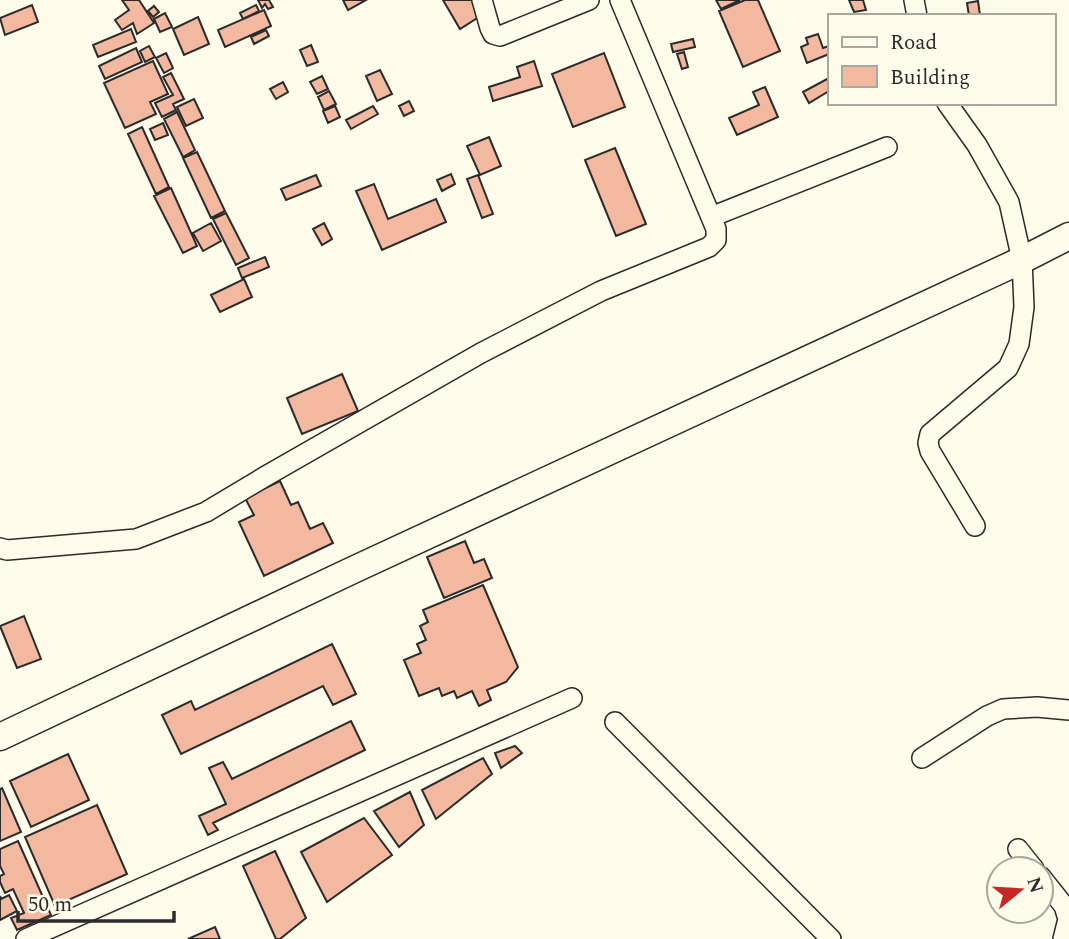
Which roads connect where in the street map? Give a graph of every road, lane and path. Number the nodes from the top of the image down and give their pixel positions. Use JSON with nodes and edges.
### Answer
{"nodes":[{"id":1,"x":482,"y":0,"type":"edge"},
{"id":2,"x":589,"y":0,"type":"edge"},
{"id":3,"x":620,"y":0,"type":"edge"},
{"id":4,"x":948,"y":105,"type":"edge"},
{"id":5,"x":887,"y":147,"type":"dead end"},
{"id":6,"x":711,"y":217,"type":"junction"},
{"id":7,"x":1069,"y":236,"type":"edge"},
{"id":8,"x":1021,"y":260,"type":"junction"},
{"id":9,"x":975,"y":526,"type":"dead end"},
{"id":10,"x":0,"y":548,"type":"edge"},
{"id":11,"x":572,"y":698,"type":"dead end"},
{"id":12,"x":1069,"y":710,"type":"edge"},
{"id":13,"x":615,"y":722,"type":"dead end"},
{"id":14,"x":0,"y":737,"type":"edge"},
{"id":15,"x":922,"y":758,"type":"dead end"},
{"id":16,"x":1018,"y":849,"type":"dead end"},
{"id":17,"x":1023,"y":855,"type":"edge"},
{"id":18,"x":1055,"y":895,"type":"edge"},
{"id":19,"x":26,"y":939,"type":"edge"},
{"id":20,"x":831,"y":939,"type":"edge"},
{"id":21,"x":1063,"y":939,"type":"edge"}],
"edges":[{"from":1,"to":2,"type":"street"},
{"from":3,"to":6,"type":"street"},
{"from":4,"to":8,"type":"street"},
{"from":5,"to":6,"type":"street"},
{"from":6,"to":10,"type":"street"},
{"from":7,"to":8,"type":"street"},
{"from":8,"to":9,"type":"street"},
{"from":8,"to":14,"type":"street"},
{"from":11,"to":19,"type":"street"},
{"from":12,"to":15,"type":"street"},
{"from":13,"to":20,"type":"street"},
{"from":16,"to":17,"type":"street"},
{"from":18,"to":21,"type":"street"}]}
